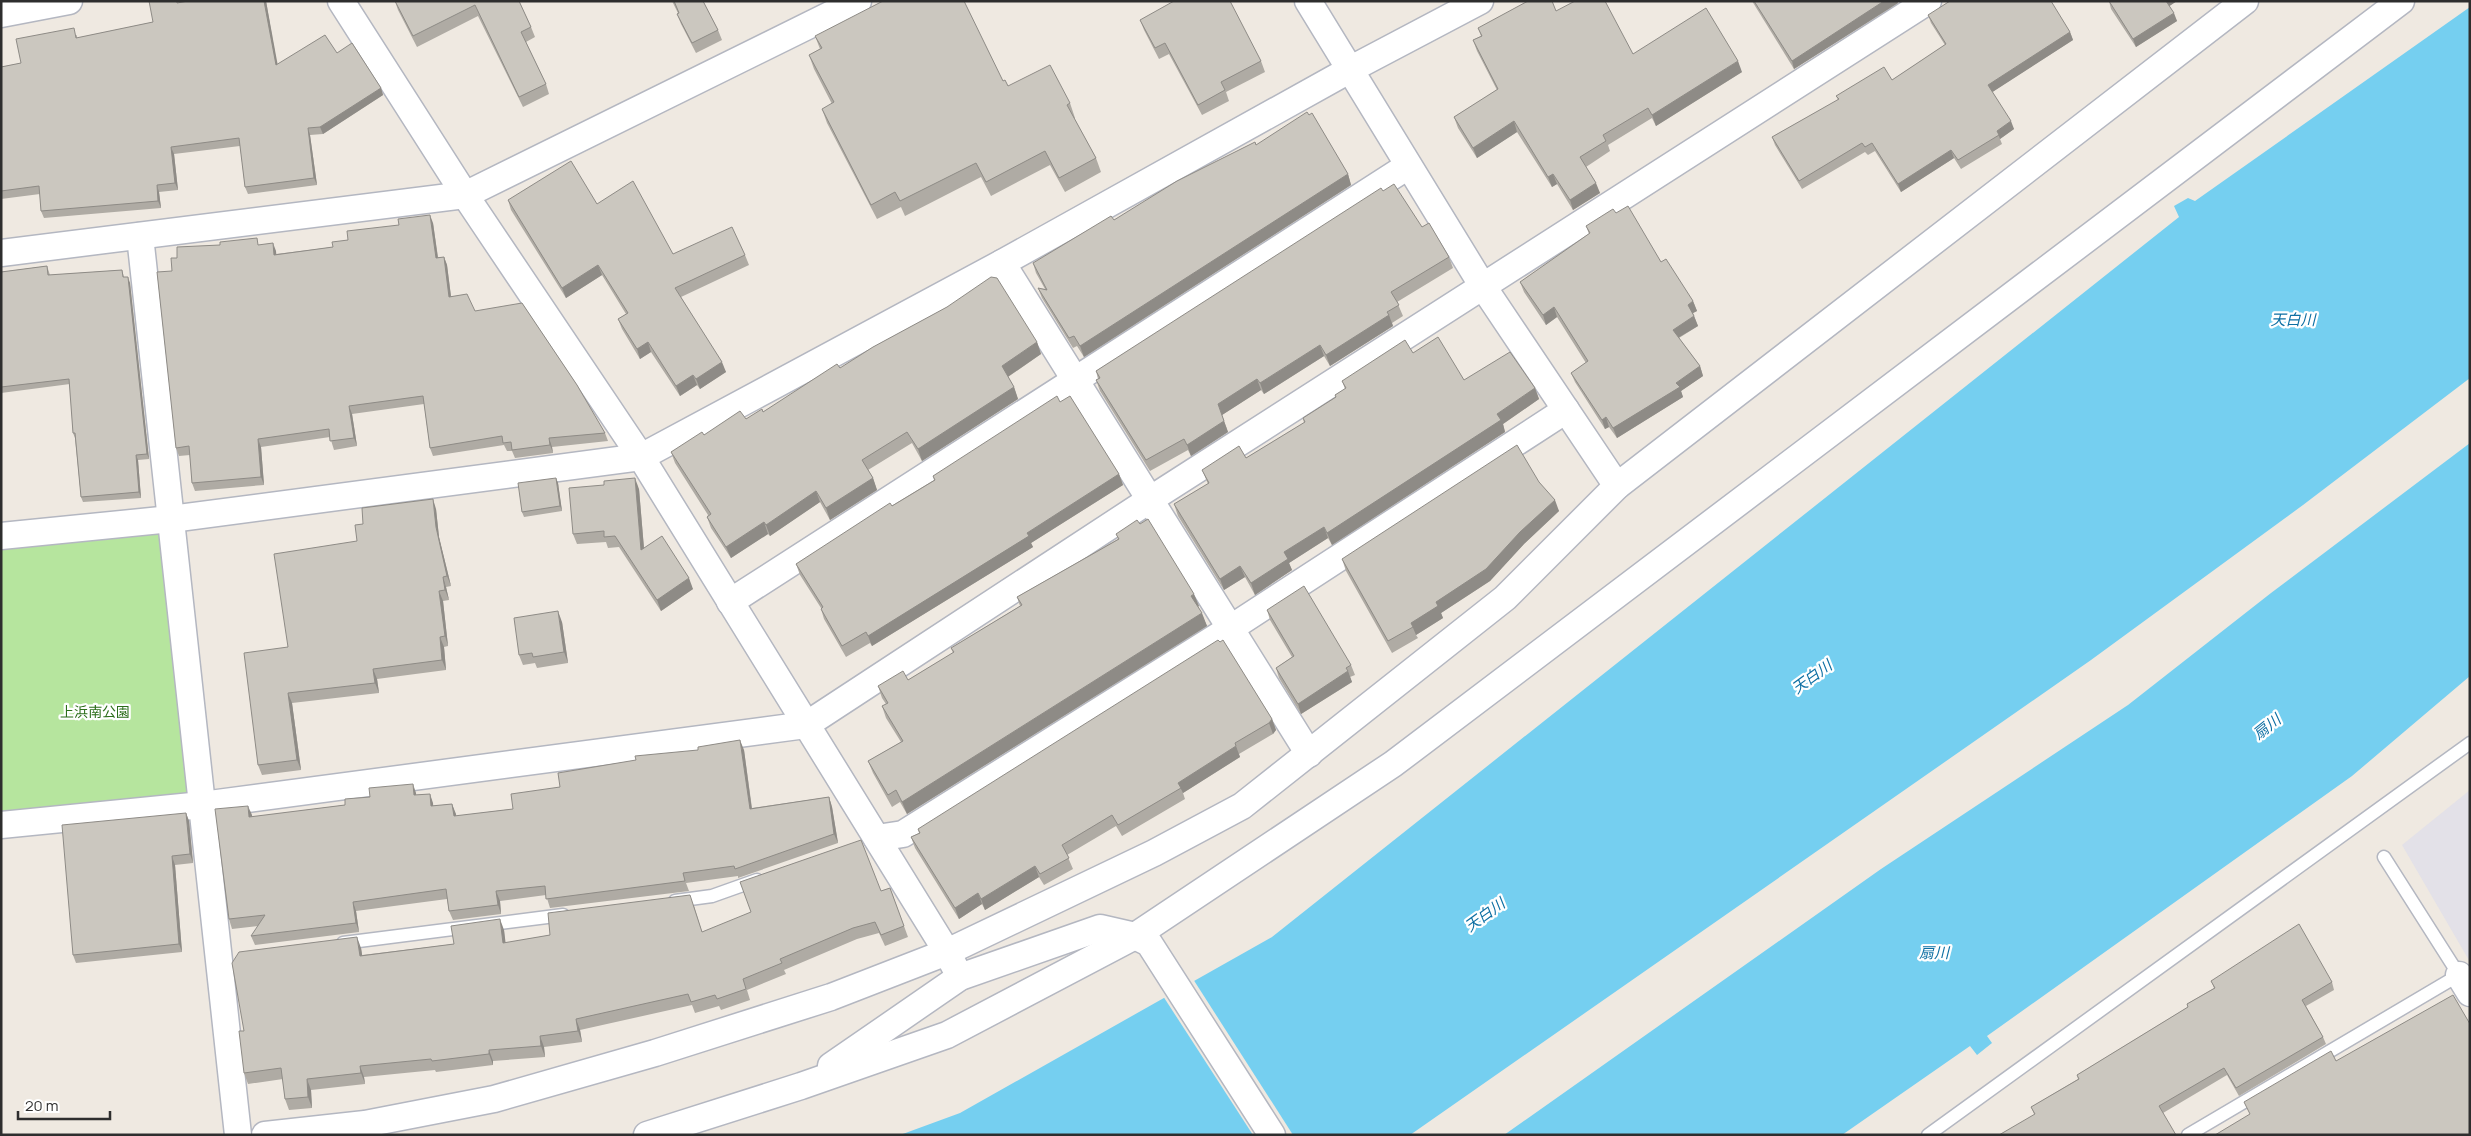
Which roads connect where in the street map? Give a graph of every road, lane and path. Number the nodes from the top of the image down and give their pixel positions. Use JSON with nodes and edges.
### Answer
{"nodes":[{"id":1,"x":69,"y":1,"type":"edge"},
{"id":2,"x":341,"y":1,"type":"edge"},
{"id":3,"x":858,"y":1,"type":"edge"},
{"id":4,"x":1308,"y":1,"type":"edge"},
{"id":5,"x":1480,"y":1,"type":"edge"},
{"id":6,"x":1928,"y":1,"type":"edge"},
{"id":7,"x":2401,"y":1,"type":"edge"},
{"id":8,"x":2229,"y":6,"type":"edge"},
{"id":9,"x":1,"y":14,"type":"edge"},
{"id":10,"x":1350,"y":69,"type":"junction"},
{"id":11,"x":1408,"y":166,"type":"junction"},
{"id":12,"x":465,"y":195,"type":"junction"},
{"id":13,"x":140,"y":236,"type":"junction"},
{"id":14,"x":1,"y":253,"type":"edge"},
{"id":15,"x":1002,"y":263,"type":"junction"},
{"id":16,"x":1482,"y":285,"type":"junction"},
{"id":17,"x":1076,"y":381,"type":"junction"},
{"id":18,"x":1566,"y":410,"type":"junction"},
{"id":19,"x":641,"y":457,"type":"junction"},
{"id":20,"x":1617,"y":486,"type":"junction"},
{"id":21,"x":1151,"y":499,"type":"junction"},
{"id":22,"x":171,"y":519,"type":"junction"},
{"id":23,"x":1,"y":536,"type":"edge"},
{"id":24,"x":730,"y":602,"type":"junction"},
{"id":25,"x":1231,"y":628,"type":"junction"},
{"id":26,"x":806,"y":725,"type":"junction"},
{"id":27,"x":2470,"y":743,"type":"edge"},
{"id":28,"x":1309,"y":754,"type":"junction"},
{"id":29,"x":202,"y":805,"type":"junction"},
{"id":30,"x":1,"y":825,"type":"edge"},
{"id":31,"x":872,"y":840,"type":"junction"},
{"id":32,"x":2384,"y":857,"type":"dead end"},
{"id":33,"x":767,"y":877,"type":"edge"},
{"id":34,"x":663,"y":902,"type":"edge"},
{"id":35,"x":574,"y":914,"type":"edge"},
{"id":36,"x":1142,"y":939,"type":"junction"},
{"id":37,"x":327,"y":945,"type":"edge"},
{"id":38,"x":947,"y":952,"type":"junction"},
{"id":39,"x":960,"y":977,"type":"junction"},
{"id":40,"x":2464,"y":984,"type":"edge"},
{"id":41,"x":801,"y":1086,"type":"junction"},
{"id":42,"x":238,"y":1135,"type":"edge"},
{"id":43,"x":265,"y":1135,"type":"edge"},
{"id":44,"x":647,"y":1135,"type":"edge"},
{"id":45,"x":1272,"y":1135,"type":"edge"},
{"id":46,"x":1928,"y":1135,"type":"edge"},
{"id":47,"x":2188,"y":1135,"type":"edge"}],
"edges":[{"from":1,"to":9,"type":"street"},
{"from":2,"to":12,"type":"street"},
{"from":3,"to":12,"type":"street"},
{"from":4,"to":10,"type":"street"},
{"from":5,"to":10,"type":"street"},
{"from":6,"to":16,"type":"street"},
{"from":7,"to":36,"type":"street"},
{"from":8,"to":20,"type":"street"},
{"from":10,"to":11,"type":"street"},
{"from":10,"to":15,"type":"street"},
{"from":11,"to":16,"type":"street"},
{"from":11,"to":17,"type":"street"},
{"from":12,"to":13,"type":"street"},
{"from":12,"to":19,"type":"street"},
{"from":13,"to":14,"type":"street"},
{"from":13,"to":22,"type":"street"},
{"from":15,"to":17,"type":"street"},
{"from":15,"to":19,"type":"street"},
{"from":16,"to":18,"type":"street"},
{"from":16,"to":21,"type":"street"},
{"from":17,"to":21,"type":"street"},
{"from":17,"to":24,"type":"street"},
{"from":18,"to":20,"type":"street"},
{"from":18,"to":25,"type":"street"},
{"from":19,"to":22,"type":"street"},
{"from":19,"to":24,"type":"street"},
{"from":20,"to":28,"type":"street"},
{"from":21,"to":25,"type":"street"},
{"from":21,"to":26,"type":"street"},
{"from":22,"to":23,"type":"street"},
{"from":22,"to":29,"type":"street"},
{"from":24,"to":26,"type":"street"},
{"from":25,"to":28,"type":"street"},
{"from":25,"to":31,"type":"street"},
{"from":26,"to":29,"type":"street"},
{"from":26,"to":31,"type":"street"},
{"from":27,"to":46,"type":"lane"},
{"from":28,"to":38,"type":"street"},
{"from":29,"to":30,"type":"street"},
{"from":29,"to":42,"type":"street"},
{"from":31,"to":38,"type":"street"},
{"from":32,"to":40,"type":"lane"},
{"from":33,"to":34,"type":"lane"},
{"from":35,"to":37,"type":"lane"},
{"from":36,"to":39,"type":"street"},
{"from":36,"to":41,"type":"street"},
{"from":36,"to":45,"type":"street"},
{"from":38,"to":39,"type":"street"},
{"from":38,"to":43,"type":"street"},
{"from":39,"to":41,"type":"street"},
{"from":40,"to":47,"type":"lane"},
{"from":41,"to":44,"type":"street"}]}
